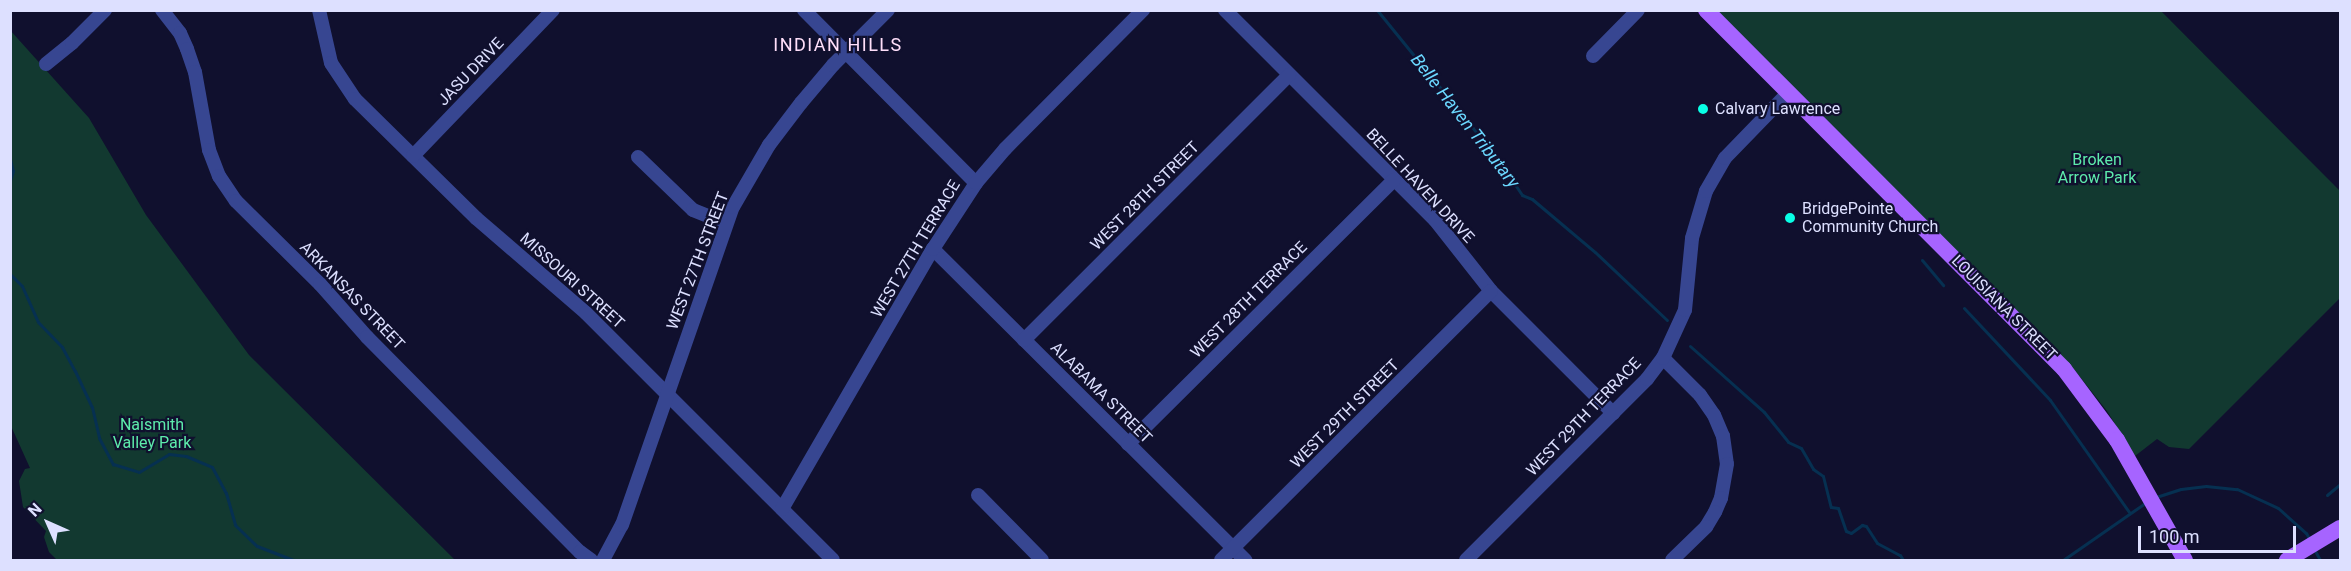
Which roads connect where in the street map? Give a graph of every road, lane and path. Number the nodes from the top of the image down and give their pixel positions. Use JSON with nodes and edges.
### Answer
{"nodes":[{"id":1,"x":105,"y":10,"type":"edge"},
{"id":2,"x":162,"y":10,"type":"edge"},
{"id":3,"x":319,"y":10,"type":"edge"},
{"id":4,"x":553,"y":10,"type":"edge"},
{"id":5,"x":804,"y":10,"type":"edge"},
{"id":6,"x":888,"y":10,"type":"edge"},
{"id":7,"x":1143,"y":10,"type":"edge"},
{"id":8,"x":1225,"y":10,"type":"edge"},
{"id":9,"x":1638,"y":10,"type":"edge"},
{"id":10,"x":1706,"y":10,"type":"edge"},
{"id":11,"x":845,"y":52,"type":"junction"},
{"id":12,"x":1593,"y":56,"type":"dead end"},
{"id":13,"x":46,"y":64,"type":"dead end"},
{"id":14,"x":1289,"y":75,"type":"junction"},
{"id":15,"x":1788,"y":93,"type":"junction"},
{"id":16,"x":413,"y":156,"type":"junction"},
{"id":17,"x":638,"y":157,"type":"dead end"},
{"id":18,"x":1394,"y":180,"type":"junction"},
{"id":19,"x":976,"y":183,"type":"junction"},
{"id":20,"x":726,"y":223,"type":"junction"},
{"id":21,"x":933,"y":249,"type":"junction"},
{"id":22,"x":1491,"y":291,"type":"junction"},
{"id":23,"x":1024,"y":340,"type":"junction"},
{"id":24,"x":1663,"y":358,"type":"junction"},
{"id":25,"x":668,"y":394,"type":"junction"},
{"id":26,"x":1613,"y":413,"type":"junction"},
{"id":27,"x":1128,"y":444,"type":"junction"},
{"id":28,"x":978,"y":495,"type":"dead end"},
{"id":29,"x":782,"y":509,"type":"junction"},
{"id":30,"x":2340,"y":528,"type":"edge"},
{"id":31,"x":1233,"y":549,"type":"junction"},
{"id":32,"x":591,"y":561,"type":"edge"},
{"id":33,"x":603,"y":561,"type":"edge"},
{"id":34,"x":833,"y":561,"type":"edge"},
{"id":35,"x":1042,"y":561,"type":"edge"},
{"id":36,"x":1221,"y":561,"type":"edge"},
{"id":37,"x":1245,"y":561,"type":"edge"},
{"id":38,"x":1466,"y":561,"type":"edge"},
{"id":39,"x":1672,"y":561,"type":"edge"},
{"id":40,"x":2184,"y":561,"type":"edge"},
{"id":41,"x":2287,"y":561,"type":"edge"}],
"edges":[{"from":1,"to":13,"type":"street"},
{"from":2,"to":32,"type":"street","name":"ARKANSAS STREET"},
{"from":3,"to":16,"type":"street","name":"MISSOURI STREET"},
{"from":4,"to":16,"type":"street","name":"JASU DRIVE"},
{"from":5,"to":11,"type":"street"},
{"from":6,"to":11,"type":"street","name":"WEST 27TH STREET"},
{"from":7,"to":19,"type":"street","name":"WEST 27TH TERRACE"},
{"from":8,"to":14,"type":"street","name":"BELLE HAVEN DRIVE"},
{"from":9,"to":12,"type":"street"},
{"from":10,"to":15,"type":"main road","name":"LOUISIANA STREET"},
{"from":11,"to":19,"type":"street"},
{"from":11,"to":20,"type":"street","name":"WEST 27TH STREET"},
{"from":14,"to":18,"type":"street","name":"BELLE HAVEN DRIVE"},
{"from":14,"to":23,"type":"street","name":"WEST 28TH STREET"},
{"from":15,"to":24,"type":"street","name":"WEST 29TH TERRACE"},
{"from":15,"to":40,"type":"main road","name":"LOUISIANA STREET"},
{"from":16,"to":25,"type":"street","name":"MISSOURI STREET"},
{"from":17,"to":20,"type":"street"},
{"from":18,"to":22,"type":"street","name":"BELLE HAVEN DRIVE"},
{"from":18,"to":27,"type":"street","name":"WEST 28TH TERRACE"},
{"from":19,"to":21,"type":"street","name":"WEST 27TH TERRACE"},
{"from":20,"to":25,"type":"street","name":"WEST 27TH STREET"},
{"from":21,"to":23,"type":"street","name":"ALABAMA STREET"},
{"from":21,"to":29,"type":"street","name":"WEST 27TH TERRACE"},
{"from":22,"to":26,"type":"street","name":"BELLE HAVEN DRIVE"},
{"from":22,"to":31,"type":"street","name":"WEST 29TH STREET"},
{"from":23,"to":27,"type":"street","name":"ALABAMA STREET"},
{"from":24,"to":26,"type":"street","name":"WEST 29TH TERRACE"},
{"from":24,"to":39,"type":"street"},
{"from":25,"to":29,"type":"street","name":"MISSOURI STREET"},
{"from":25,"to":33,"type":"street","name":"WEST 27TH STREET"},
{"from":26,"to":38,"type":"street","name":"WEST 29TH TERRACE"},
{"from":27,"to":31,"type":"street","name":"ALABAMA STREET"},
{"from":28,"to":35,"type":"street"},
{"from":29,"to":34,"type":"street","name":"MISSOURI STREET"},
{"from":30,"to":41,"type":"main road"},
{"from":31,"to":36,"type":"street","name":"WEST 29TH STREET"},
{"from":31,"to":37,"type":"street","name":"ALABAMA STREET"}]}
